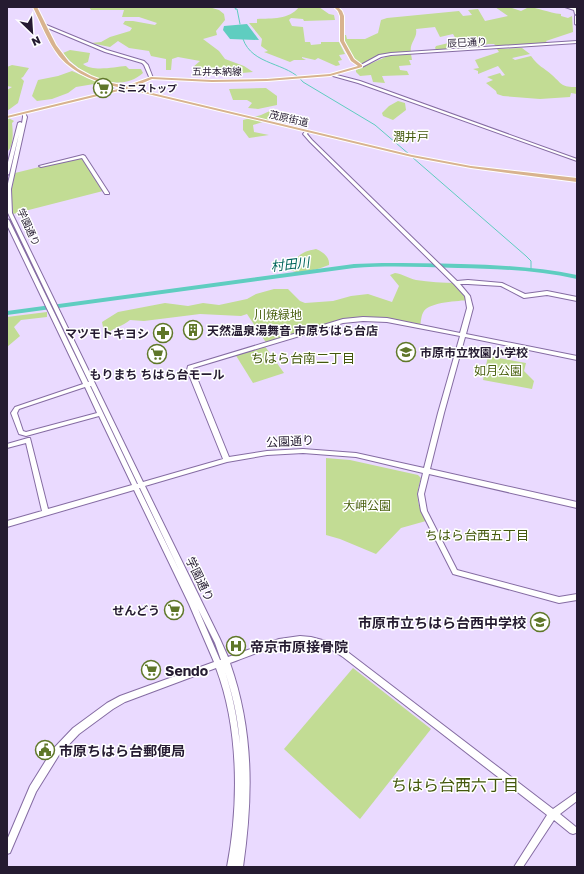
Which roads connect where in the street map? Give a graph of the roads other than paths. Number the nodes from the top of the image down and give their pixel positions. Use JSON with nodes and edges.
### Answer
{"nodes":[{"id":1,"x":35,"y":7,"type":"edge"},
{"id":2,"x":336,"y":7,"type":"edge"},
{"id":3,"x":567,"y":7,"type":"edge"},
{"id":4,"x":577,"y":15,"type":"edge"},
{"id":5,"x":577,"y":24,"type":"edge"},
{"id":6,"x":44,"y":25,"type":"junction"},
{"id":7,"x":577,"y":42,"type":"edge"},
{"id":8,"x":361,"y":66,"type":"junction"},
{"id":9,"x":334,"y":75,"type":"junction"},
{"id":10,"x":151,"y":78,"type":"junction"},
{"id":11,"x":128,"y":88,"type":"junction"},
{"id":12,"x":24,"y":114,"type":"junction"},
{"id":13,"x":7,"y":117,"type":"edge"},
{"id":14,"x":307,"y":131,"type":"junction"},
{"id":15,"x":577,"y":160,"type":"edge"},
{"id":16,"x":41,"y":166,"type":"dead end"},
{"id":17,"x":8,"y":168,"type":"junction"},
{"id":18,"x":14,"y":168,"type":"junction"},
{"id":19,"x":7,"y":174,"type":"edge"},
{"id":20,"x":577,"y":180,"type":"edge"},
{"id":21,"x":107,"y":193,"type":"dead end"},
{"id":22,"x":7,"y":220,"type":"edge"},
{"id":23,"x":456,"y":283,"type":"junction"},
{"id":24,"x":577,"y":299,"type":"edge"},
{"id":25,"x":59,"y":320,"type":"junction"},
{"id":26,"x":462,"y":335,"type":"junction"},
{"id":27,"x":577,"y":358,"type":"edge"},
{"id":28,"x":89,"y":384,"type":"junction"},
{"id":29,"x":100,"y":414,"type":"junction"},
{"id":30,"x":7,"y":446,"type":"edge"},
{"id":31,"x":227,"y":460,"type":"junction"},
{"id":32,"x":427,"y":471,"type":"junction"},
{"id":33,"x":138,"y":486,"type":"junction"},
{"id":34,"x":577,"y":505,"type":"edge"},
{"id":35,"x":46,"y":513,"type":"junction"},
{"id":36,"x":7,"y":524,"type":"edge"},
{"id":37,"x":577,"y":597,"type":"edge"},
{"id":38,"x":222,"y":662,"type":"junction"},
{"id":39,"x":577,"y":796,"type":"edge"},
{"id":40,"x":552,"y":814,"type":"junction"},
{"id":41,"x":573,"y":830,"type":"dead end"},
{"id":42,"x":7,"y":850,"type":"edge"},
{"id":43,"x":231,"y":867,"type":"edge"},
{"id":44,"x":239,"y":867,"type":"edge"},
{"id":45,"x":518,"y":867,"type":"edge"}],
"edges":[{"from":1,"to":6,"type":"main road","name":"茂原街道"},
{"from":2,"to":8,"type":"main road"},
{"from":3,"to":4,"type":"street"},
{"from":4,"to":5,"type":"street"},
{"from":6,"to":10,"type":"street"},
{"from":6,"to":11,"type":"main road","name":"茂原街道"},
{"from":7,"to":8,"type":"street","name":"辰巳通り"},
{"from":8,"to":9,"type":"main road","name":"五井本納線"},
{"from":9,"to":10,"type":"main road","name":"五井本納線"},
{"from":9,"to":15,"type":"street"},
{"from":10,"to":11,"type":"main road","name":"五井本納線"},
{"from":11,"to":12,"type":"main road","name":"五井本納線"},
{"from":11,"to":14,"type":"main road","name":"茂原街道"},
{"from":12,"to":13,"type":"main road","name":"五井本納線"},
{"from":12,"to":17,"type":"street"},
{"from":12,"to":18,"type":"street","name":"学園通り"},
{"from":14,"to":20,"type":"main road","name":"茂原街道"},
{"from":14,"to":23,"type":"street"},
{"from":16,"to":21,"type":"street"},
{"from":17,"to":18,"type":"street"},
{"from":17,"to":19,"type":"street"},
{"from":18,"to":25,"type":"street","name":"学園通り"},
{"from":22,"to":25,"type":"street"},
{"from":23,"to":24,"type":"street"},
{"from":23,"to":26,"type":"street"},
{"from":25,"to":28,"type":"street","name":"学園通り"},
{"from":26,"to":27,"type":"street"},
{"from":26,"to":31,"type":"street"},
{"from":26,"to":32,"type":"street"},
{"from":28,"to":29,"type":"street","name":"学園通り"},
{"from":28,"to":29,"type":"street"},
{"from":28,"to":33,"type":"street","name":"学園通り"},
{"from":29,"to":33,"type":"street","name":"学園通り"},
{"from":30,"to":35,"type":"street"},
{"from":31,"to":32,"type":"street","name":"公園通り"},
{"from":31,"to":33,"type":"street","name":"公園通り"},
{"from":32,"to":34,"type":"street","name":"公園通り"},
{"from":32,"to":37,"type":"street"},
{"from":33,"to":35,"type":"street","name":"公園通り"},
{"from":33,"to":38,"type":"street","name":"学園通り"},
{"from":35,"to":36,"type":"street","name":"公園通り"},
{"from":38,"to":40,"type":"street"},
{"from":38,"to":42,"type":"street"},
{"from":38,"to":43,"type":"street","name":"学園通り"},
{"from":38,"to":44,"type":"street","name":"学園通り"},
{"from":39,"to":40,"type":"street"},
{"from":40,"to":41,"type":"street"},
{"from":40,"to":45,"type":"street"}]}
